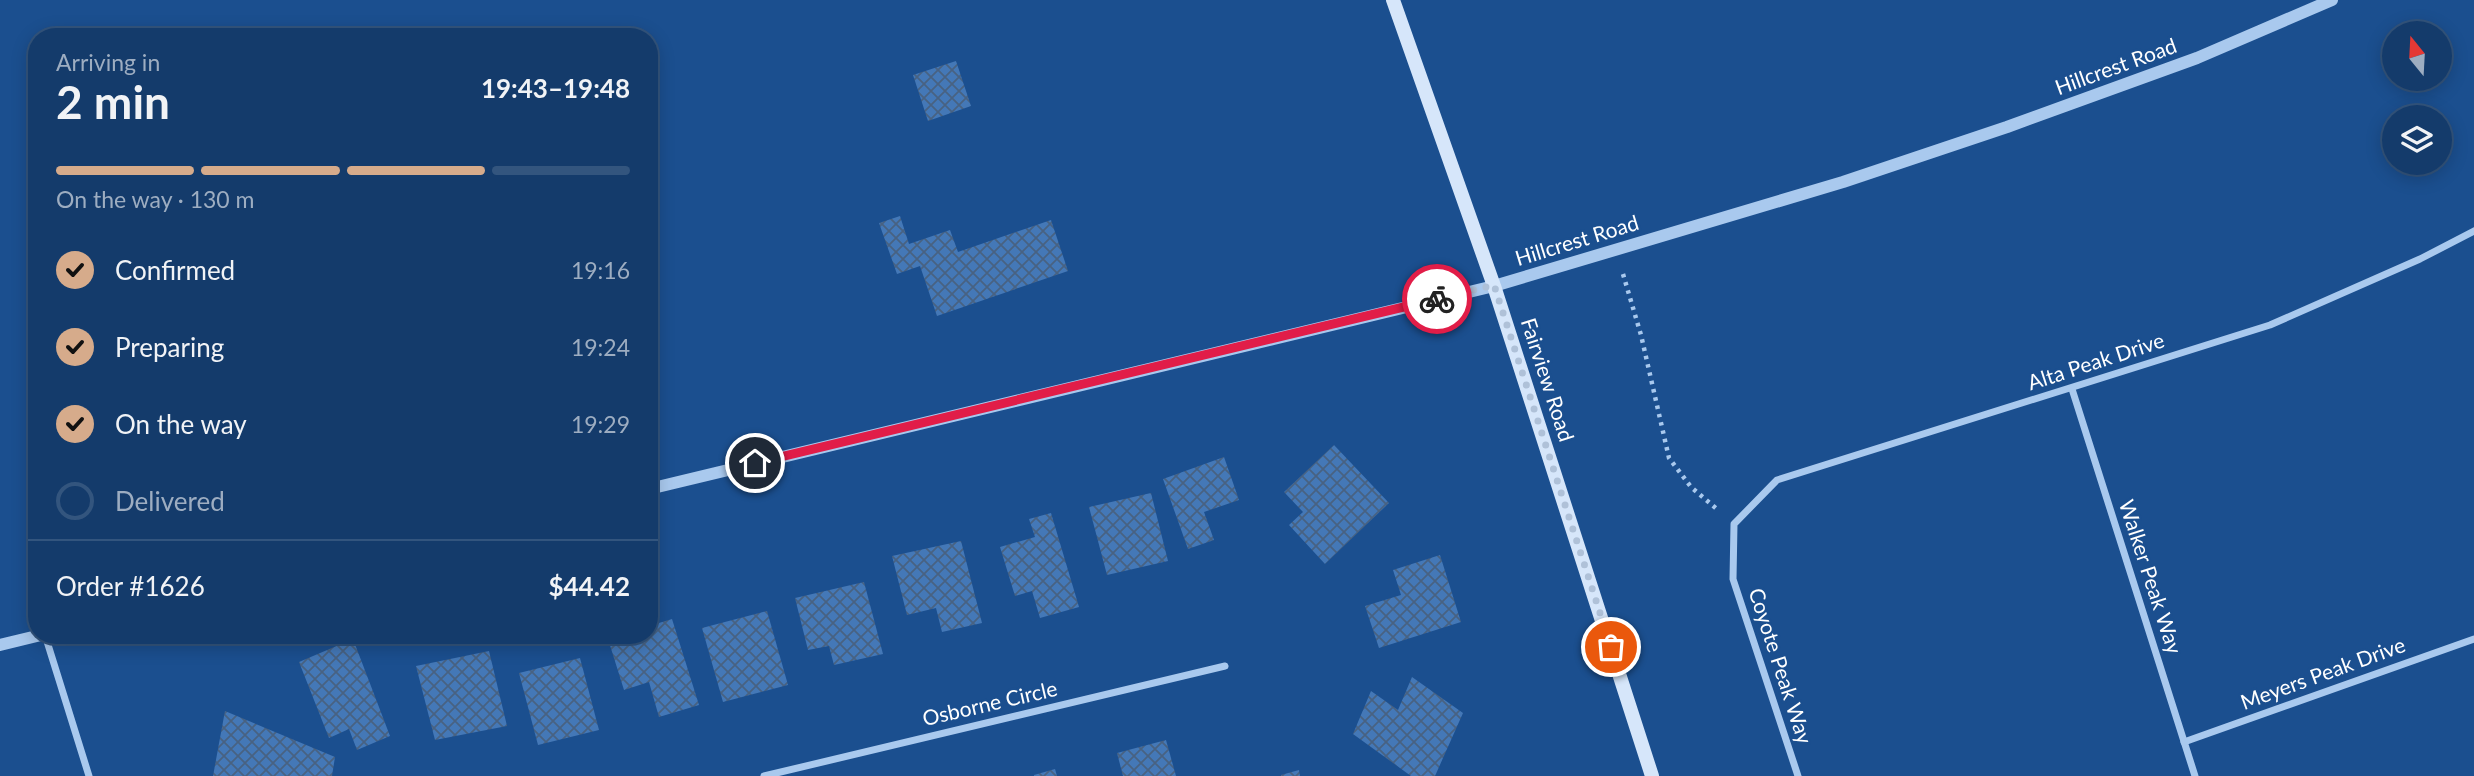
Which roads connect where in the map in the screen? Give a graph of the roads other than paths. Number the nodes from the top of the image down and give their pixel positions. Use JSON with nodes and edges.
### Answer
{"nodes":[{"id":1,"x":1393,"y":0,"type":"edge"},
{"id":2,"x":2332,"y":0,"type":"edge"},
{"id":3,"x":2474,"y":231,"type":"edge"},
{"id":4,"x":1494,"y":285,"type":"junction"},
{"id":5,"x":2072,"y":389,"type":"junction"},
{"id":6,"x":658,"y":487,"type":"edge"},
{"id":7,"x":1734,"y":524,"type":"joint"},
{"id":8,"x":28,"y":638,"type":"edge"},
{"id":9,"x":2474,"y":639,"type":"edge"},
{"id":10,"x":46,"y":644,"type":"edge"},
{"id":11,"x":0,"y":645,"type":"edge"},
{"id":12,"x":1225,"y":666,"type":"dead end"},
{"id":13,"x":2184,"y":742,"type":"junction"},
{"id":14,"x":89,"y":776,"type":"edge"},
{"id":15,"x":764,"y":776,"type":"edge"},
{"id":16,"x":1652,"y":776,"type":"edge"},
{"id":17,"x":1798,"y":776,"type":"edge"},
{"id":18,"x":2195,"y":776,"type":"edge"}],
"edges":[{"from":1,"to":4,"type":"main road","name":"Fairview Road"},
{"from":2,"to":4,"type":"street","name":"Hillcrest Road"},
{"from":3,"to":5,"type":"street","name":"Alta Peak Drive"},
{"from":4,"to":6,"type":"street","name":"Hillcrest Road"},
{"from":4,"to":16,"type":"main road","name":"Fairview Road"},
{"from":5,"to":7,"type":"street","name":"Alta Peak Drive"},
{"from":5,"to":13,"type":"street","name":"Walker Peak Way"},
{"from":7,"to":17,"type":"street","name":"Coyote Peak Way"},
{"from":8,"to":11,"type":"street"},
{"from":9,"to":13,"type":"street","name":"Meyers Peak Drive"},
{"from":10,"to":14,"type":"street"},
{"from":12,"to":15,"type":"street","name":"Osborne Circle"},
{"from":13,"to":18,"type":"street","name":"Walker Peak Way"}]}
